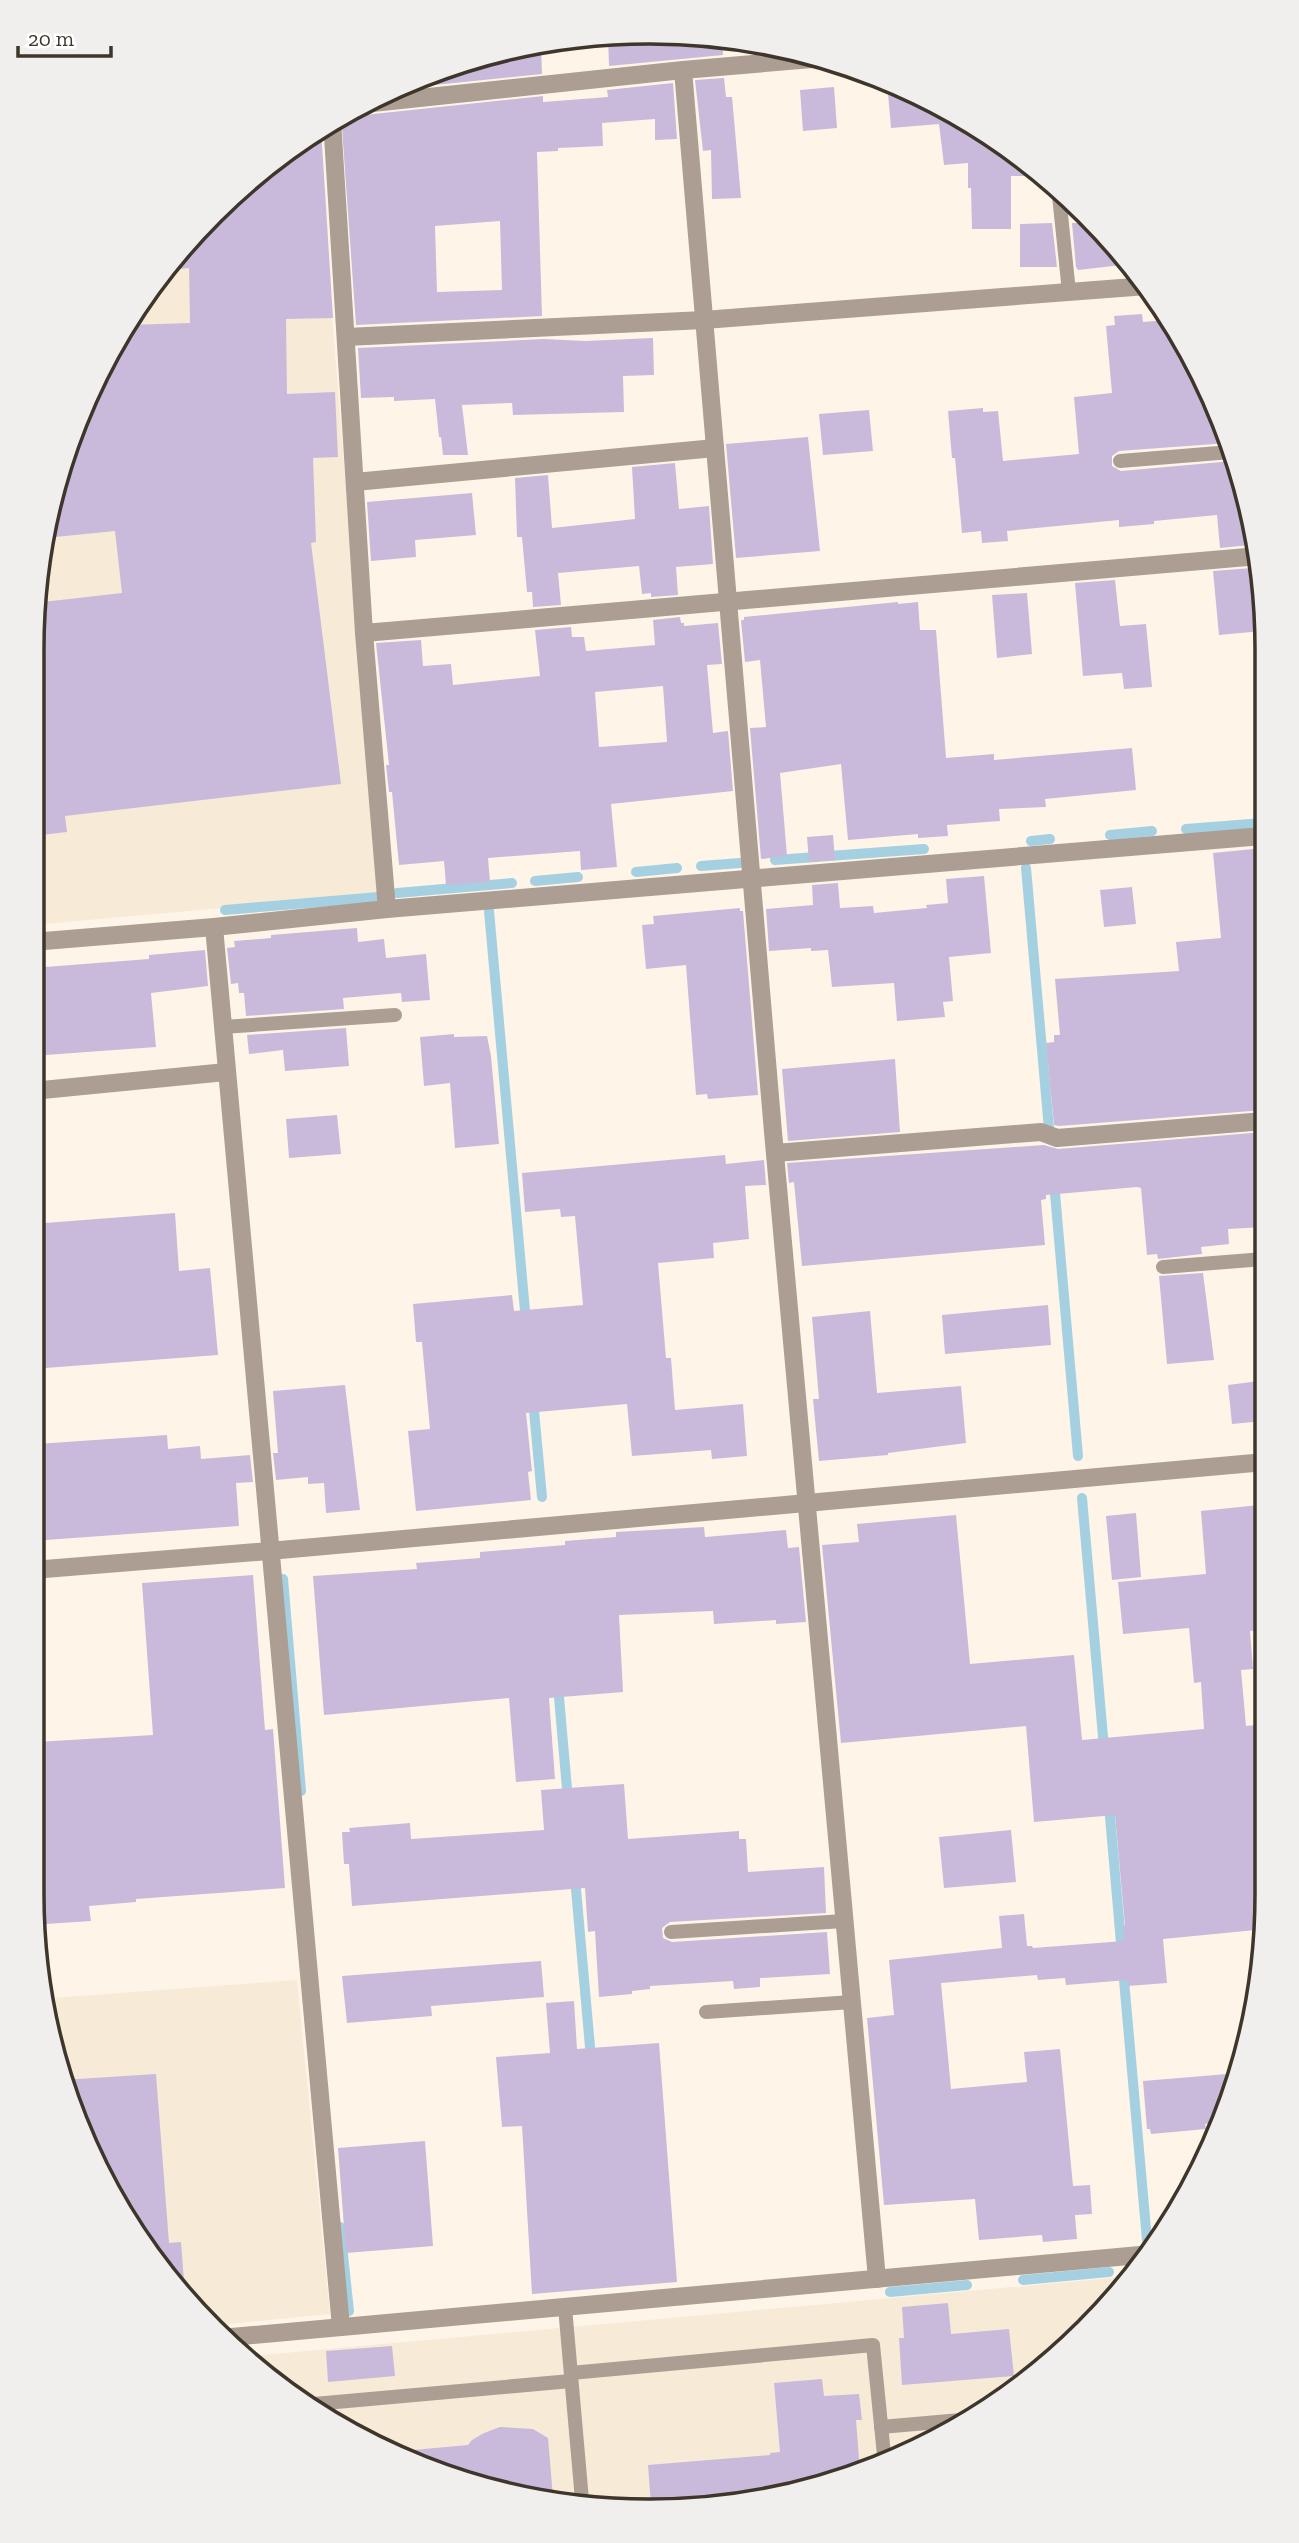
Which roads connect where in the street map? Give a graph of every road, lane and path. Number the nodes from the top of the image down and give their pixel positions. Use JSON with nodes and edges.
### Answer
{"nodes":[{"id":1,"x":792,"y":61,"type":"edge"},
{"id":2,"x":683,"y":70,"type":"junction"},
{"id":3,"x":394,"y":101,"type":"edge"},
{"id":4,"x":333,"y":134,"type":"edge"},
{"id":5,"x":1060,"y":204,"type":"edge"},
{"id":6,"x":1134,"y":287,"type":"edge"},
{"id":7,"x":1069,"y":292,"type":"junction"},
{"id":8,"x":704,"y":320,"type":"junction"},
{"id":9,"x":346,"y":337,"type":"junction"},
{"id":10,"x":715,"y":448,"type":"junction"},
{"id":11,"x":1222,"y":453,"type":"edge"},
{"id":12,"x":1120,"y":461,"type":"dead end"},
{"id":13,"x":355,"y":482,"type":"junction"},
{"id":14,"x":1248,"y":557,"type":"edge"},
{"id":15,"x":728,"y":601,"type":"junction"},
{"id":16,"x":364,"y":633,"type":"junction"},
{"id":17,"x":1255,"y":837,"type":"edge"},
{"id":18,"x":751,"y":880,"type":"junction"},
{"id":19,"x":387,"y":909,"type":"junction"},
{"id":20,"x":214,"y":928,"type":"junction"},
{"id":21,"x":44,"y":941,"type":"edge"},
{"id":22,"x":395,"y":1015,"type":"dead end"},
{"id":23,"x":223,"y":1027,"type":"junction"},
{"id":24,"x":226,"y":1072,"type":"junction"},
{"id":25,"x":44,"y":1090,"type":"edge"},
{"id":26,"x":1255,"y":1122,"type":"edge"},
{"id":27,"x":775,"y":1153,"type":"junction"},
{"id":28,"x":1255,"y":1260,"type":"edge"},
{"id":29,"x":1163,"y":1267,"type":"dead end"},
{"id":30,"x":1255,"y":1463,"type":"edge"},
{"id":31,"x":806,"y":1503,"type":"junction"},
{"id":32,"x":269,"y":1551,"type":"junction"},
{"id":33,"x":44,"y":1569,"type":"edge"},
{"id":34,"x":845,"y":1921,"type":"junction"},
{"id":35,"x":671,"y":1932,"type":"dead end"},
{"id":36,"x":852,"y":2002,"type":"junction"},
{"id":37,"x":706,"y":2012,"type":"dead end"},
{"id":38,"x":1135,"y":2255,"type":"edge"},
{"id":39,"x":877,"y":2279,"type":"junction"},
{"id":40,"x":565,"y":2307,"type":"junction"},
{"id":41,"x":341,"y":2327,"type":"junction"},
{"id":42,"x":237,"y":2336,"type":"edge"},
{"id":43,"x":571,"y":2377,"type":"junction"},
{"id":44,"x":323,"y":2403,"type":"edge"},
{"id":45,"x":946,"y":2421,"type":"edge"},
{"id":46,"x":881,"y":2427,"type":"junction"},
{"id":47,"x":884,"y":2452,"type":"edge"},
{"id":48,"x":582,"y":2495,"type":"edge"}],
"edges":[{"from":1,"to":2,"type":"street"},
{"from":2,"to":3,"type":"street"},
{"from":2,"to":8,"type":"street"},
{"from":4,"to":9,"type":"street"},
{"from":5,"to":7,"type":"lane"},
{"from":6,"to":7,"type":"street"},
{"from":7,"to":8,"type":"street"},
{"from":8,"to":9,"type":"street"},
{"from":8,"to":10,"type":"street"},
{"from":9,"to":13,"type":"street"},
{"from":10,"to":13,"type":"street"},
{"from":10,"to":15,"type":"street"},
{"from":11,"to":12,"type":"lane"},
{"from":13,"to":16,"type":"street"},
{"from":14,"to":15,"type":"street"},
{"from":15,"to":16,"type":"street"},
{"from":15,"to":18,"type":"street"},
{"from":16,"to":19,"type":"street"},
{"from":17,"to":18,"type":"street"},
{"from":18,"to":19,"type":"street"},
{"from":18,"to":27,"type":"street"},
{"from":19,"to":20,"type":"street"},
{"from":20,"to":21,"type":"street"},
{"from":20,"to":23,"type":"street"},
{"from":22,"to":23,"type":"lane"},
{"from":23,"to":24,"type":"street"},
{"from":24,"to":25,"type":"street"},
{"from":24,"to":32,"type":"street"},
{"from":26,"to":27,"type":"street"},
{"from":27,"to":31,"type":"street"},
{"from":28,"to":29,"type":"lane"},
{"from":30,"to":31,"type":"street"},
{"from":31,"to":32,"type":"street"},
{"from":31,"to":34,"type":"street"},
{"from":32,"to":33,"type":"street"},
{"from":32,"to":41,"type":"street"},
{"from":34,"to":35,"type":"lane"},
{"from":34,"to":36,"type":"street"},
{"from":36,"to":37,"type":"lane"},
{"from":36,"to":39,"type":"street"},
{"from":38,"to":39,"type":"street"},
{"from":39,"to":40,"type":"street"},
{"from":40,"to":41,"type":"street"},
{"from":40,"to":43,"type":"lane"},
{"from":41,"to":42,"type":"street"},
{"from":43,"to":44,"type":"lane"},
{"from":43,"to":46,"type":"lane"},
{"from":43,"to":48,"type":"lane"},
{"from":45,"to":46,"type":"lane"},
{"from":46,"to":47,"type":"lane"}]}
